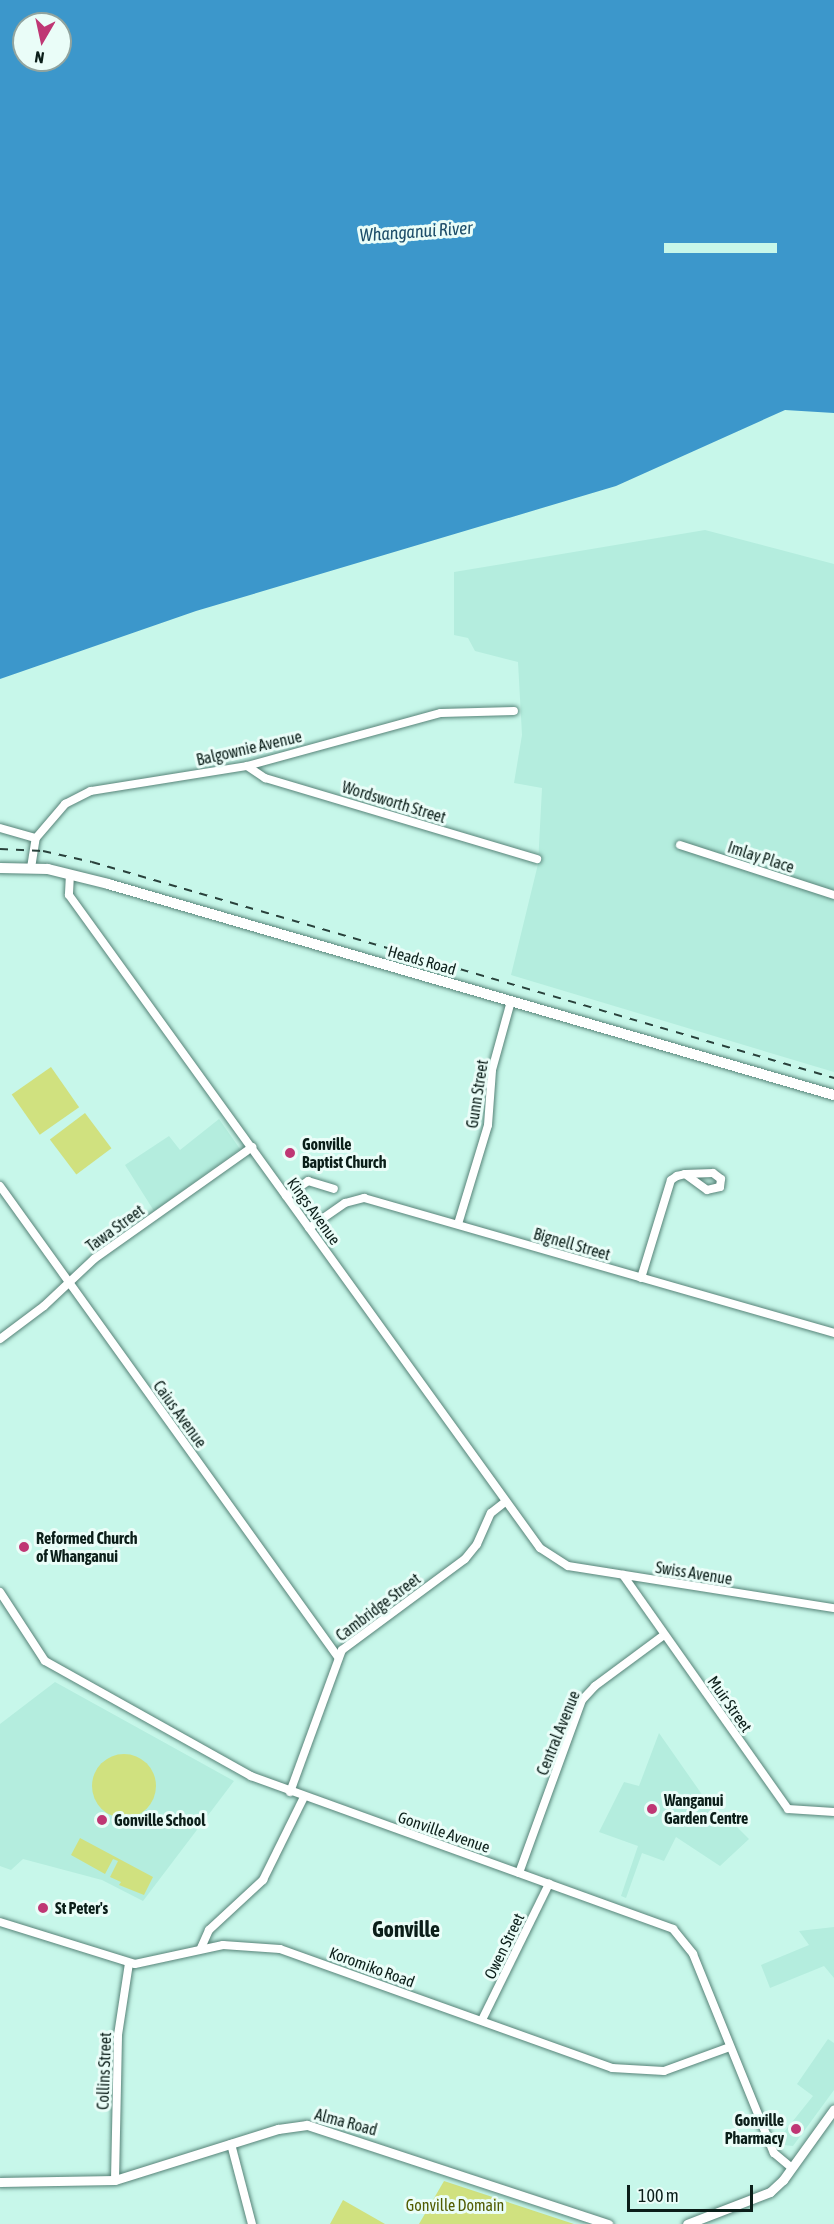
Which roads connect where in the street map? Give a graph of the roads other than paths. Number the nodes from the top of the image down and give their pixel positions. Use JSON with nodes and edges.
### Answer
{"nodes":[{"id":1,"x":514,"y":711,"type":"dead end"},
{"id":2,"x":247,"y":766,"type":"junction"},
{"id":3,"x":0,"y":828,"type":"edge"},
{"id":4,"x":36,"y":838,"type":"junction"},
{"id":5,"x":680,"y":845,"type":"dead end"},
{"id":6,"x":537,"y":859,"type":"dead end"},
{"id":7,"x":0,"y":868,"type":"edge"},
{"id":8,"x":31,"y":868,"type":"junction"},
{"id":9,"x":70,"y":874,"type":"junction"},
{"id":10,"x":834,"y":895,"type":"edge"},
{"id":11,"x":511,"y":1001,"type":"junction"},
{"id":12,"x":834,"y":1095,"type":"edge"},
{"id":13,"x":252,"y":1147,"type":"junction"},
{"id":14,"x":685,"y":1174,"type":"dead end"},
{"id":15,"x":0,"y":1186,"type":"edge"},
{"id":16,"x":334,"y":1189,"type":"dead end"},
{"id":17,"x":286,"y":1196,"type":"junction"},
{"id":18,"x":458,"y":1224,"type":"junction"},
{"id":19,"x":309,"y":1228,"type":"junction"},
{"id":20,"x":641,"y":1278,"type":"junction"},
{"id":21,"x":68,"y":1281,"type":"junction"},
{"id":22,"x":834,"y":1333,"type":"edge"},
{"id":23,"x":0,"y":1339,"type":"edge"},
{"id":24,"x":505,"y":1502,"type":"junction"},
{"id":25,"x":551,"y":1558,"type":"joint"},
{"id":26,"x":623,"y":1575,"type":"junction"},
{"id":27,"x":0,"y":1592,"type":"edge"},
{"id":28,"x":834,"y":1608,"type":"edge"},
{"id":29,"x":664,"y":1635,"type":"junction"},
{"id":30,"x":338,"y":1657,"type":"junction"},
{"id":31,"x":290,"y":1792,"type":"junction"},
{"id":32,"x":304,"y":1797,"type":"junction"},
{"id":33,"x":834,"y":1812,"type":"edge"},
{"id":34,"x":519,"y":1873,"type":"junction"},
{"id":35,"x":549,"y":1884,"type":"junction"},
{"id":36,"x":0,"y":1922,"type":"edge"},
{"id":37,"x":201,"y":1948,"type":"junction"},
{"id":38,"x":129,"y":1963,"type":"junction"},
{"id":39,"x":482,"y":2020,"type":"junction"},
{"id":40,"x":730,"y":2047,"type":"junction"},
{"id":41,"x":834,"y":2109,"type":"edge"},
{"id":42,"x":231,"y":2144,"type":"junction"},
{"id":43,"x":792,"y":2168,"type":"junction"},
{"id":44,"x":115,"y":2180,"type":"junction"},
{"id":45,"x":0,"y":2181,"type":"edge"},
{"id":46,"x":252,"y":2224,"type":"edge"},
{"id":47,"x":608,"y":2224,"type":"edge"},
{"id":48,"x":687,"y":2224,"type":"edge"}],
"edges":[{"from":1,"to":2,"type":"street","name":"Balgownie Avenue"},
{"from":2,"to":4,"type":"street","name":"Balgownie Avenue"},
{"from":2,"to":6,"type":"street","name":"Wordsworth Street"},
{"from":3,"to":4,"type":"street"},
{"from":4,"to":8,"type":"street"},
{"from":5,"to":10,"type":"street","name":"Imlay Place"},
{"from":7,"to":8,"type":"main road","name":"Heads Road"},
{"from":8,"to":9,"type":"main road","name":"Heads Road"},
{"from":9,"to":11,"type":"main road","name":"Heads Road"},
{"from":9,"to":13,"type":"street","name":"Kings Avenue"},
{"from":11,"to":12,"type":"main road","name":"Heads Road"},
{"from":11,"to":18,"type":"street","name":"Gunn Street"},
{"from":13,"to":17,"type":"street","name":"Kings Avenue"},
{"from":13,"to":21,"type":"street","name":"Tawa Street"},
{"from":14,"to":20,"type":"street"},
{"from":15,"to":21,"type":"street","name":"Caius Avenue"},
{"from":16,"to":17,"type":"street"},
{"from":17,"to":19,"type":"street","name":"Kings Avenue"},
{"from":18,"to":19,"type":"street","name":"Bignell Street"},
{"from":18,"to":20,"type":"street","name":"Bignell Street"},
{"from":19,"to":24,"type":"street","name":"Kings Avenue"},
{"from":20,"to":22,"type":"street","name":"Bignell Street"},
{"from":21,"to":23,"type":"street","name":"Tawa Street"},
{"from":21,"to":30,"type":"street","name":"Caius Avenue"},
{"from":24,"to":25,"type":"street","name":"Kings Avenue"},
{"from":24,"to":30,"type":"street","name":"Cambridge Street"},
{"from":25,"to":26,"type":"street","name":"Swiss Avenue"},
{"from":26,"to":28,"type":"street","name":"Swiss Avenue"},
{"from":26,"to":29,"type":"street","name":"Muir Street"},
{"from":27,"to":31,"type":"street","name":"Gonville Avenue"},
{"from":29,"to":33,"type":"street","name":"Muir Street"},
{"from":29,"to":34,"type":"street","name":"Central Avenue"},
{"from":30,"to":31,"type":"street","name":"Cambridge Street"},
{"from":31,"to":32,"type":"street","name":"Gonville Avenue"},
{"from":32,"to":34,"type":"street","name":"Gonville Avenue"},
{"from":32,"to":37,"type":"street"},
{"from":34,"to":35,"type":"street","name":"Gonville Avenue"},
{"from":35,"to":39,"type":"street","name":"Owen Street"},
{"from":35,"to":40,"type":"street","name":"Gonville Avenue"},
{"from":36,"to":38,"type":"street","name":"Koromiko Road"},
{"from":37,"to":38,"type":"street","name":"Koromiko Road"},
{"from":37,"to":39,"type":"street","name":"Koromiko Road"},
{"from":38,"to":44,"type":"street","name":"Collins Street"},
{"from":39,"to":40,"type":"street","name":"Koromiko Road"},
{"from":40,"to":43,"type":"street","name":"Gonville Avenue"},
{"from":41,"to":43,"type":"street"},
{"from":42,"to":44,"type":"street","name":"Alma Road"},
{"from":42,"to":46,"type":"street"},
{"from":42,"to":47,"type":"street","name":"Alma Road"},
{"from":43,"to":48,"type":"street"},
{"from":44,"to":45,"type":"street","name":"Alma Road"}]}
